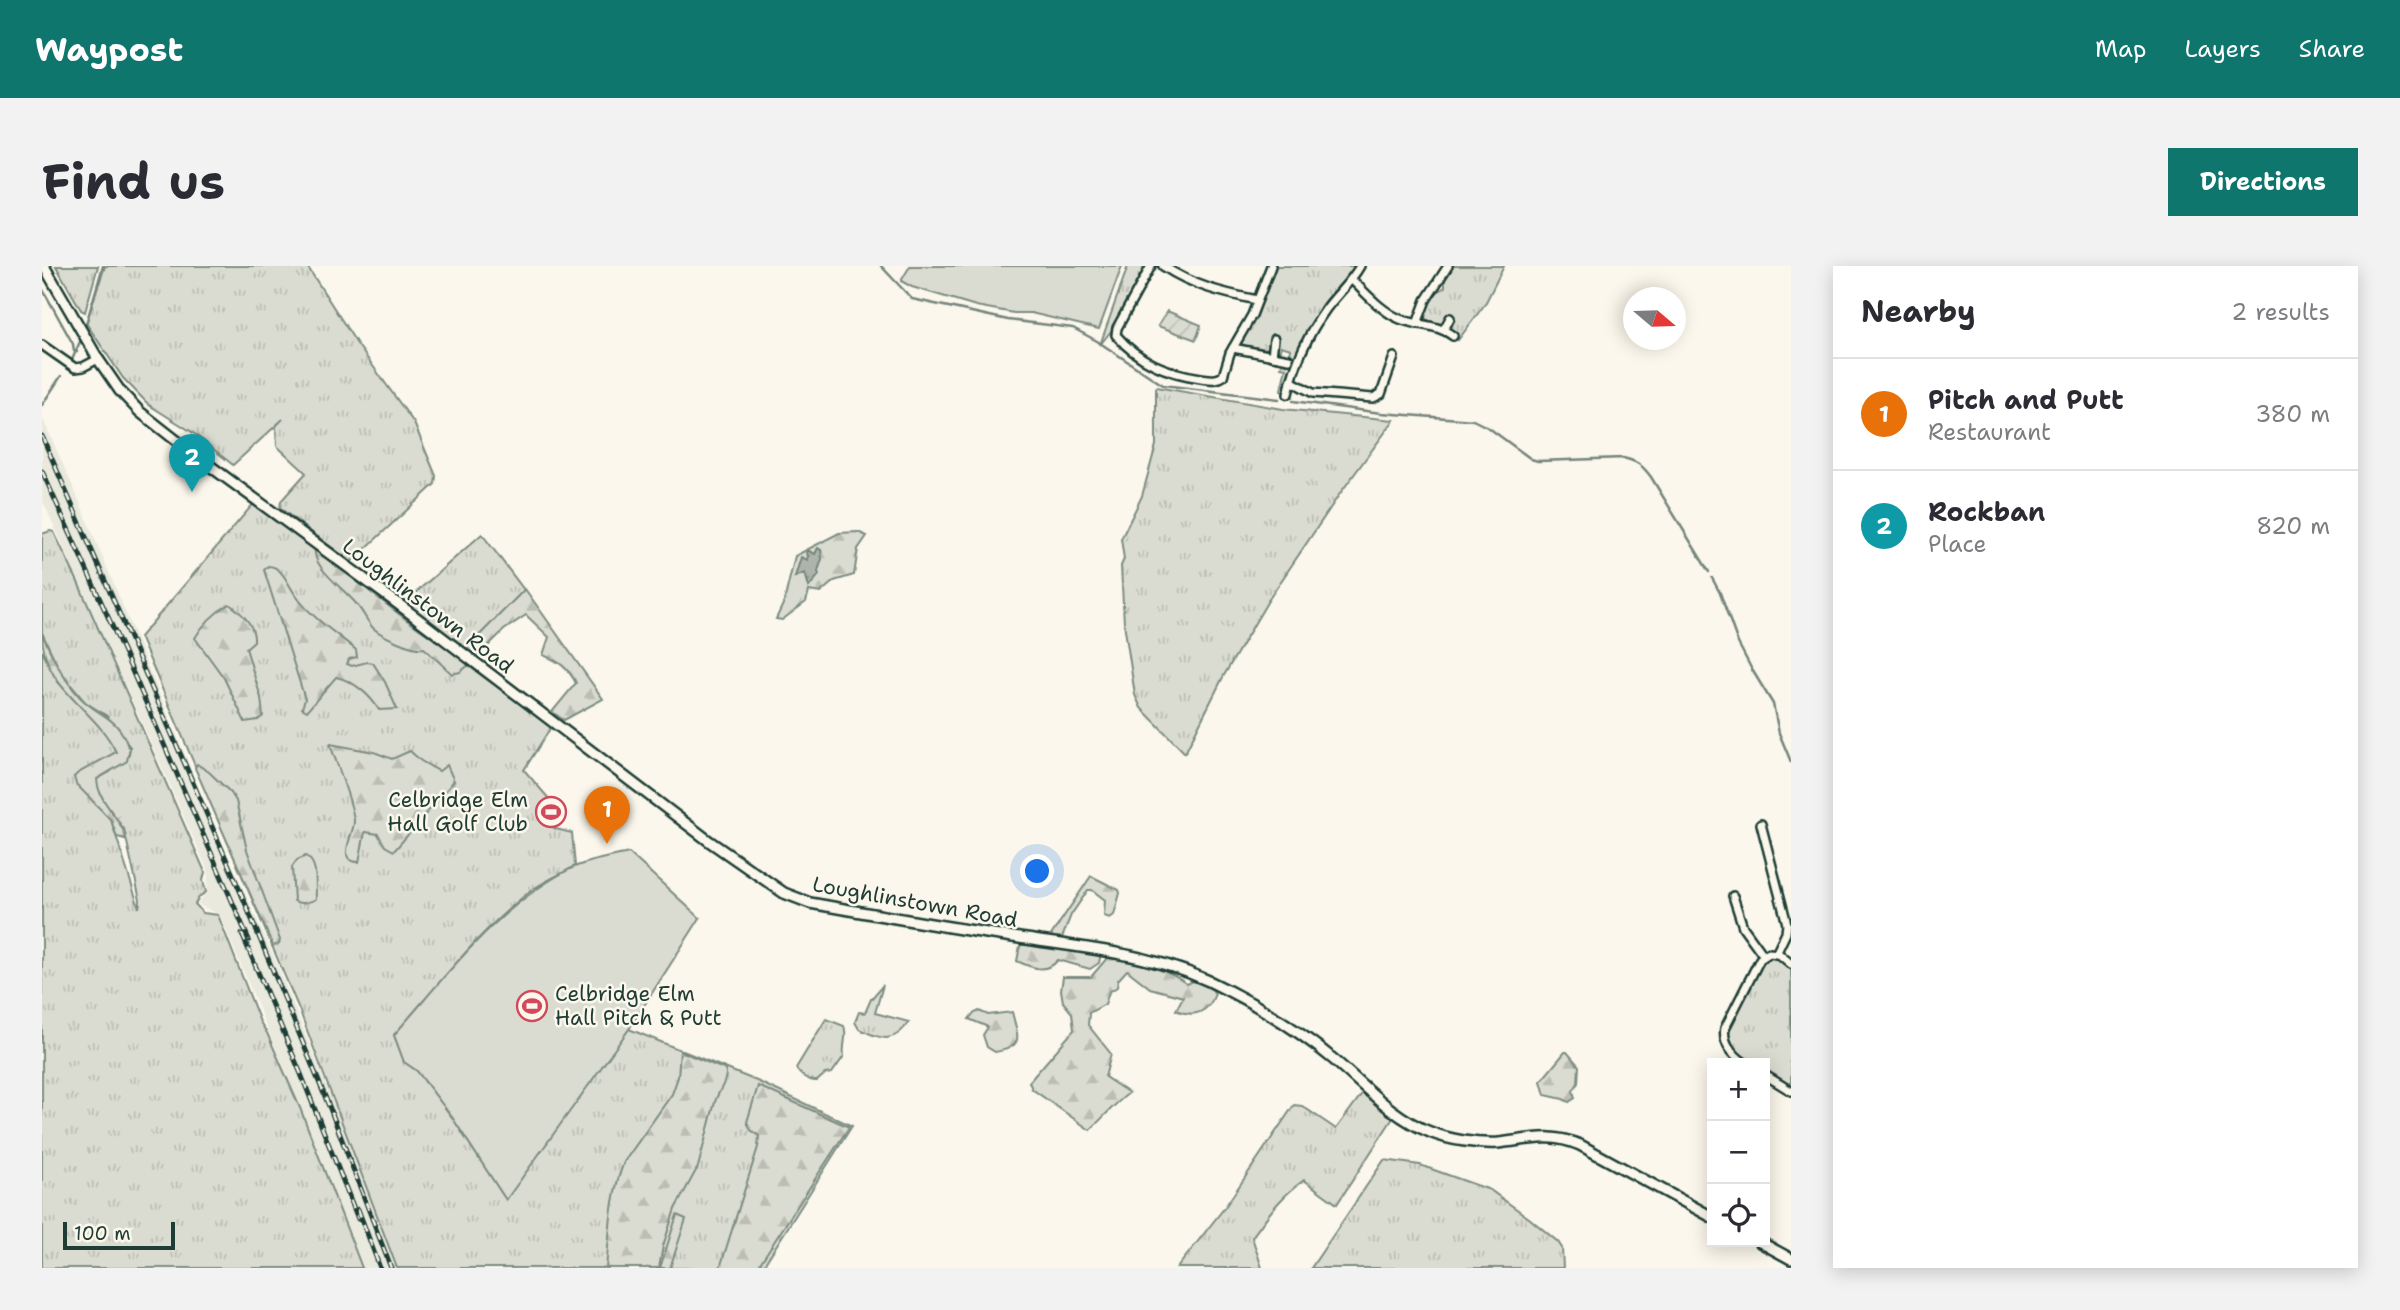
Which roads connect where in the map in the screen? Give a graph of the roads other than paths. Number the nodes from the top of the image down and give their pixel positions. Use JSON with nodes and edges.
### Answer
{"nodes":[{"id":1,"x":44,"y":266,"type":"edge"},
{"id":2,"x":1151,"y":266,"type":"edge"},
{"id":3,"x":1163,"y":266,"type":"edge"},
{"id":4,"x":1271,"y":266,"type":"edge"},
{"id":5,"x":1360,"y":266,"type":"edge"},
{"id":6,"x":1448,"y":266,"type":"edge"},
{"id":7,"x":1352,"y":280,"type":"junction"},
{"id":8,"x":1258,"y":300,"type":"junction"},
{"id":9,"x":1450,"y":318,"type":"dead end"},
{"id":10,"x":1417,"y":324,"type":"junction"},
{"id":11,"x":1444,"y":329,"type":"junction"},
{"id":12,"x":1453,"y":336,"type":"dead end"},
{"id":13,"x":1274,"y":339,"type":"dead end"},
{"id":14,"x":42,"y":345,"type":"edge"},
{"id":15,"x":1233,"y":348,"type":"junction"},
{"id":16,"x":1272,"y":356,"type":"junction"},
{"id":17,"x":1394,"y":357,"type":"dead end"},
{"id":18,"x":98,"y":359,"type":"junction"},
{"id":19,"x":1289,"y":359,"type":"dead end"},
{"id":20,"x":1291,"y":381,"type":"junction"},
{"id":21,"x":1287,"y":394,"type":"dead end"},
{"id":22,"x":1761,"y":824,"type":"dead end"},
{"id":23,"x":1732,"y":896,"type":"dead end"},
{"id":24,"x":1776,"y":954,"type":"junction"},
{"id":25,"x":1764,"y":956,"type":"junction"},
{"id":26,"x":1791,"y":964,"type":"edge"},
{"id":27,"x":1739,"y":1058,"type":"edge"},
{"id":28,"x":1770,"y":1078,"type":"edge"},
{"id":29,"x":1791,"y":1091,"type":"edge"},
{"id":30,"x":1707,"y":1214,"type":"edge"},
{"id":31,"x":1769,"y":1247,"type":"edge"},
{"id":32,"x":1791,"y":1259,"type":"edge"}],
"edges":[{"from":1,"to":18,"type":"street","name":"Loughlinstown Road"},
{"from":2,"to":15,"type":"street"},
{"from":3,"to":8,"type":"street"},
{"from":4,"to":8,"type":"street"},
{"from":5,"to":7,"type":"street"},
{"from":6,"to":10,"type":"street"},
{"from":7,"to":10,"type":"street"},
{"from":7,"to":20,"type":"street"},
{"from":8,"to":15,"type":"street"},
{"from":9,"to":11,"type":"street"},
{"from":10,"to":11,"type":"street"},
{"from":11,"to":12,"type":"street"},
{"from":13,"to":16,"type":"street"},
{"from":14,"to":18,"type":"street"},
{"from":15,"to":16,"type":"street"},
{"from":16,"to":19,"type":"street"},
{"from":17,"to":20,"type":"street"},
{"from":18,"to":30,"type":"street","name":"Loughlinstown Road"},
{"from":20,"to":21,"type":"street"},
{"from":22,"to":24,"type":"street"},
{"from":23,"to":25,"type":"street"},
{"from":24,"to":25,"type":"street"},
{"from":24,"to":26,"type":"street"},
{"from":25,"to":27,"type":"street"},
{"from":28,"to":29,"type":"street"},
{"from":31,"to":32,"type":"street"}]}
